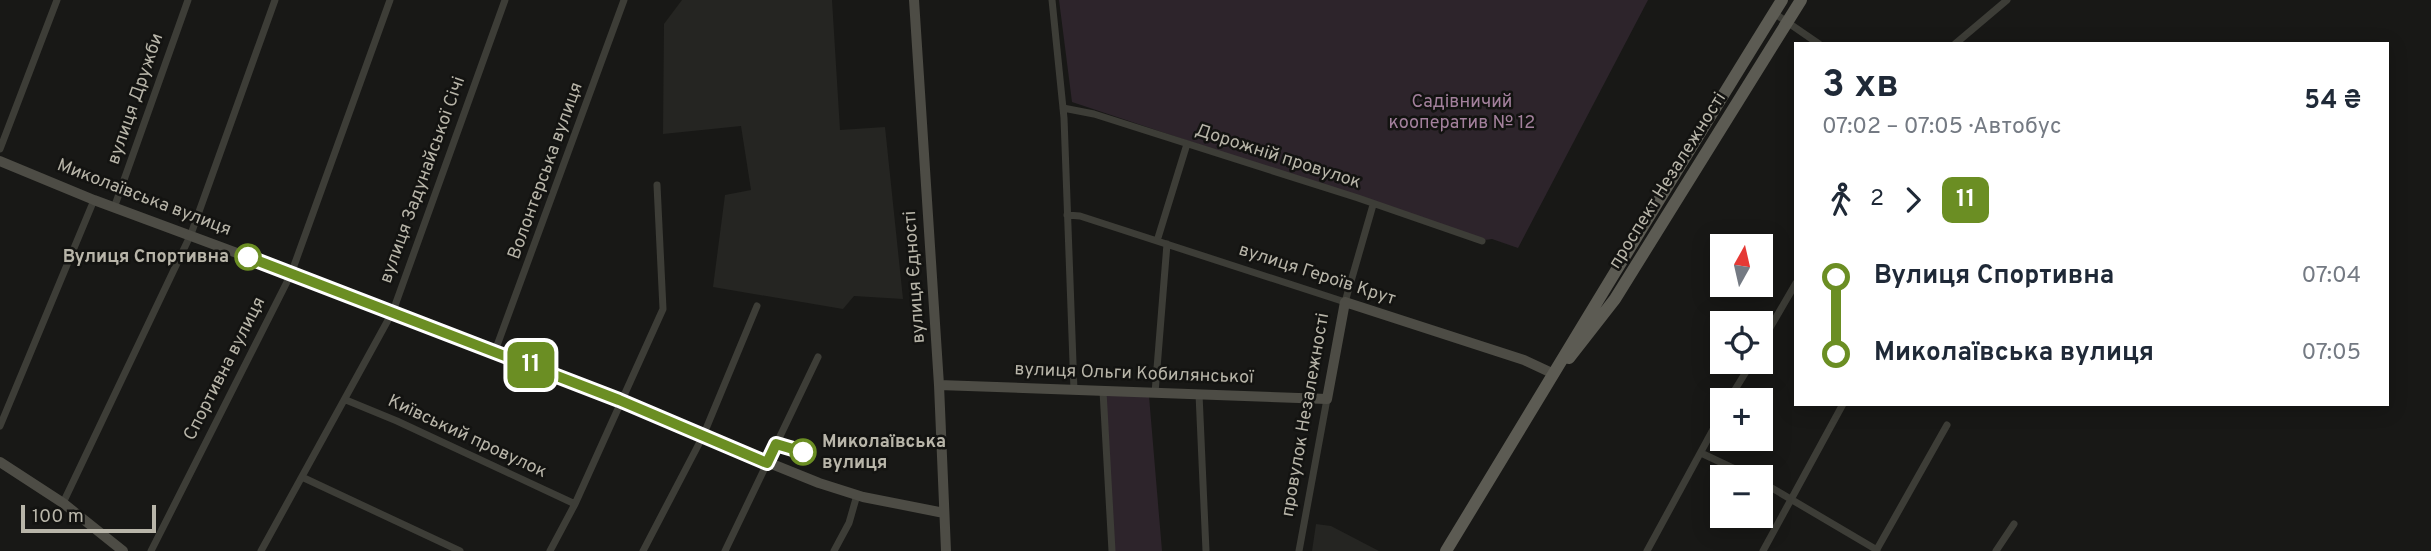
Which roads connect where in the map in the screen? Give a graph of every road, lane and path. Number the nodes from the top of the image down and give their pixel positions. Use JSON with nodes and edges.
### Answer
{"nodes":[{"id":1,"x":57,"y":0,"type":"edge"},
{"id":2,"x":188,"y":0,"type":"edge"},
{"id":3,"x":275,"y":0,"type":"edge"},
{"id":4,"x":390,"y":0,"type":"edge"},
{"id":5,"x":505,"y":0,"type":"edge"},
{"id":6,"x":624,"y":0,"type":"edge"},
{"id":7,"x":914,"y":0,"type":"edge"},
{"id":8,"x":1052,"y":0,"type":"edge"},
{"id":9,"x":1782,"y":0,"type":"edge"},
{"id":10,"x":1801,"y":0,"type":"edge"},
{"id":11,"x":2007,"y":0,"type":"edge"},
{"id":12,"x":1774,"y":13,"type":"junction"},
{"id":13,"x":1788,"y":22,"type":"junction"},
{"id":14,"x":1816,"y":42,"type":"edge"},
{"id":15,"x":1957,"y":42,"type":"edge"},
{"id":16,"x":1063,"y":108,"type":"junction"},
{"id":17,"x":1187,"y":144,"type":"junction"},
{"id":18,"x":0,"y":149,"type":"edge"},
{"id":19,"x":0,"y":161,"type":"edge"},
{"id":20,"x":657,"y":185,"type":"dead end"},
{"id":21,"x":94,"y":200,"type":"junction"},
{"id":22,"x":1373,"y":205,"type":"junction"},
{"id":23,"x":114,"y":208,"type":"junction"},
{"id":24,"x":1067,"y":215,"type":"junction"},
{"id":25,"x":191,"y":233,"type":"junction"},
{"id":26,"x":1157,"y":241,"type":"junction"},
{"id":27,"x":1482,"y":242,"type":"dead end"},
{"id":28,"x":1167,"y":244,"type":"junction"},
{"id":29,"x":291,"y":274,"type":"junction"},
{"id":30,"x":1794,"y":286,"type":"edge"},
{"id":31,"x":1598,"y":296,"type":"junction"},
{"id":32,"x":1345,"y":302,"type":"junction"},
{"id":33,"x":1611,"y":304,"type":"junction"},
{"id":34,"x":757,"y":306,"type":"dead end"},
{"id":35,"x":393,"y":310,"type":"junction"},
{"id":36,"x":1773,"y":323,"type":"edge"},
{"id":37,"x":495,"y":351,"type":"junction"},
{"id":38,"x":818,"y":357,"type":"dead end"},
{"id":39,"x":1554,"y":374,"type":"junction"},
{"id":40,"x":939,"y":385,"type":"junction"},
{"id":41,"x":1074,"y":390,"type":"junction"},
{"id":42,"x":1103,"y":391,"type":"junction"},
{"id":43,"x":1155,"y":393,"type":"junction"},
{"id":44,"x":1199,"y":394,"type":"junction"},
{"id":45,"x":1327,"y":399,"type":"junction"},
{"id":46,"x":346,"y":400,"type":"junction"},
{"id":47,"x":619,"y":400,"type":"junction"},
{"id":48,"x":1842,"y":406,"type":"edge"},
{"id":49,"x":0,"y":425,"type":"edge"},
{"id":50,"x":1947,"y":425,"type":"dead end"},
{"id":51,"x":1710,"y":435,"type":"edge"},
{"id":52,"x":703,"y":436,"type":"junction"},
{"id":53,"x":1701,"y":453,"type":"junction"},
{"id":54,"x":0,"y":463,"type":"edge"},
{"id":55,"x":767,"y":463,"type":"junction"},
{"id":56,"x":1726,"y":465,"type":"edge"},
{"id":57,"x":304,"y":478,"type":"junction"},
{"id":58,"x":1773,"y":490,"type":"edge"},
{"id":59,"x":857,"y":495,"type":"junction"},
{"id":60,"x":1790,"y":501,"type":"junction"},
{"id":61,"x":64,"y":503,"type":"junction"},
{"id":62,"x":575,"y":504,"type":"junction"},
{"id":63,"x":944,"y":513,"type":"junction"},
{"id":64,"x":2014,"y":524,"type":"dead end"},
{"id":65,"x":123,"y":551,"type":"edge"},
{"id":66,"x":151,"y":551,"type":"edge"},
{"id":67,"x":261,"y":551,"type":"edge"},
{"id":68,"x":460,"y":551,"type":"edge"},
{"id":69,"x":550,"y":551,"type":"edge"},
{"id":70,"x":643,"y":551,"type":"edge"},
{"id":71,"x":725,"y":551,"type":"edge"},
{"id":72,"x":834,"y":551,"type":"edge"},
{"id":73,"x":946,"y":551,"type":"edge"},
{"id":74,"x":1112,"y":551,"type":"edge"},
{"id":75,"x":1206,"y":551,"type":"edge"},
{"id":76,"x":1299,"y":551,"type":"edge"},
{"id":77,"x":1446,"y":551,"type":"edge"},
{"id":78,"x":1647,"y":551,"type":"edge"},
{"id":79,"x":1763,"y":551,"type":"edge"},
{"id":80,"x":1877,"y":551,"type":"edge"},
{"id":81,"x":1996,"y":551,"type":"edge"}],
"edges":[{"from":1,"to":18,"type":"street"},
{"from":2,"to":23,"type":"street","name":"вулиця Дружби"},
{"from":3,"to":25,"type":"street"},
{"from":4,"to":29,"type":"street","name":"Спортивна вулиця"},
{"from":5,"to":35,"type":"street","name":"вулиця Задунайської Січі"},
{"from":6,"to":37,"type":"street","name":"Волонтерська вулиця"},
{"from":7,"to":40,"type":"street","name":"вулиця Єдності"},
{"from":8,"to":16,"type":"street"},
{"from":9,"to":12,"type":"main road","name":"проспект Незалежності"},
{"from":10,"to":13,"type":"main road","name":"проспект Незалежності"},
{"from":11,"to":15,"type":"street"},
{"from":12,"to":13,"type":"street"},
{"from":12,"to":31,"type":"main road","name":"проспект Незалежності"},
{"from":13,"to":14,"type":"street"},
{"from":13,"to":33,"type":"main road","name":"проспект Незалежності"},
{"from":16,"to":17,"type":"street","name":"Дорожній провулок"},
{"from":16,"to":24,"type":"street"},
{"from":17,"to":22,"type":"street","name":"Дорожній провулок"},
{"from":17,"to":26,"type":"street"},
{"from":19,"to":21,"type":"street","name":"Миколаївська вулиця"},
{"from":20,"to":47,"type":"street"},
{"from":21,"to":23,"type":"street","name":"Миколаївська вулиця"},
{"from":21,"to":49,"type":"street"},
{"from":22,"to":27,"type":"street","name":"Дорожній провулок"},
{"from":22,"to":32,"type":"street","name":"провулок Незалежності"},
{"from":23,"to":25,"type":"street","name":"Миколаївська вулиця"},
{"from":24,"to":26,"type":"street","name":"вулиця Героїв Крут"},
{"from":24,"to":41,"type":"street"},
{"from":25,"to":29,"type":"street","name":"Миколаївська вулиця"},
{"from":25,"to":61,"type":"street"},
{"from":26,"to":28,"type":"street","name":"вулиця Героїв Крут"},
{"from":28,"to":32,"type":"street","name":"вулиця Героїв Крут"},
{"from":28,"to":43,"type":"street"},
{"from":29,"to":35,"type":"street","name":"Миколаївська вулиця"},
{"from":29,"to":66,"type":"street","name":"Спортивна вулиця"},
{"from":30,"to":36,"type":"street"},
{"from":31,"to":33,"type":"main road"},
{"from":31,"to":39,"type":"main road","name":"проспект Незалежності"},
{"from":32,"to":39,"type":"street","name":"вулиця Героїв Крут"},
{"from":32,"to":45,"type":"street","name":"провулок Незалежності"},
{"from":33,"to":39,"type":"main road","name":"проспект Незалежності"},
{"from":34,"to":52,"type":"street"},
{"from":35,"to":37,"type":"street","name":"Миколаївська вулиця"},
{"from":35,"to":46,"type":"street","name":"вулиця Задунайської Січі"},
{"from":37,"to":47,"type":"street","name":"Миколаївська вулиця"},
{"from":38,"to":55,"type":"street"},
{"from":39,"to":77,"type":"main road","name":"проспект Незалежності"},
{"from":40,"to":41,"type":"street","name":"вулиця Ольги Кобилянської"},
{"from":40,"to":63,"type":"street","name":"вулиця Єдності"},
{"from":41,"to":42,"type":"street","name":"вулиця Ольги Кобилянської"},
{"from":42,"to":43,"type":"street","name":"вулиця Ольги Кобилянської"},
{"from":42,"to":74,"type":"street"},
{"from":43,"to":44,"type":"street","name":"вулиця Ольги Кобилянської"},
{"from":44,"to":45,"type":"street","name":"вулиця Ольги Кобилянської"},
{"from":44,"to":75,"type":"street"},
{"from":45,"to":76,"type":"street","name":"провулок Незалежності"},
{"from":46,"to":57,"type":"street","name":"вулиця Задунайської Січі"},
{"from":46,"to":62,"type":"street","name":"Київський провулок"},
{"from":47,"to":52,"type":"street","name":"Миколаївська вулиця"},
{"from":47,"to":62,"type":"street"},
{"from":48,"to":60,"type":"street"},
{"from":50,"to":80,"type":"street"},
{"from":51,"to":53,"type":"street"},
{"from":52,"to":55,"type":"street","name":"Миколаївська вулиця"},
{"from":52,"to":70,"type":"street"},
{"from":53,"to":56,"type":"street"},
{"from":53,"to":78,"type":"street"},
{"from":54,"to":61,"type":"street"},
{"from":55,"to":59,"type":"street","name":"Миколаївська вулиця"},
{"from":55,"to":71,"type":"street"},
{"from":57,"to":67,"type":"street","name":"вулиця Задунайської Січі"},
{"from":57,"to":68,"type":"street"},
{"from":58,"to":60,"type":"street"},
{"from":59,"to":63,"type":"street","name":"Миколаївська вулиця"},
{"from":59,"to":72,"type":"street"},
{"from":60,"to":79,"type":"street"},
{"from":60,"to":80,"type":"street"},
{"from":61,"to":65,"type":"street"},
{"from":62,"to":69,"type":"street"},
{"from":63,"to":73,"type":"street","name":"вулиця Єдності"},
{"from":64,"to":81,"type":"street"}]}
